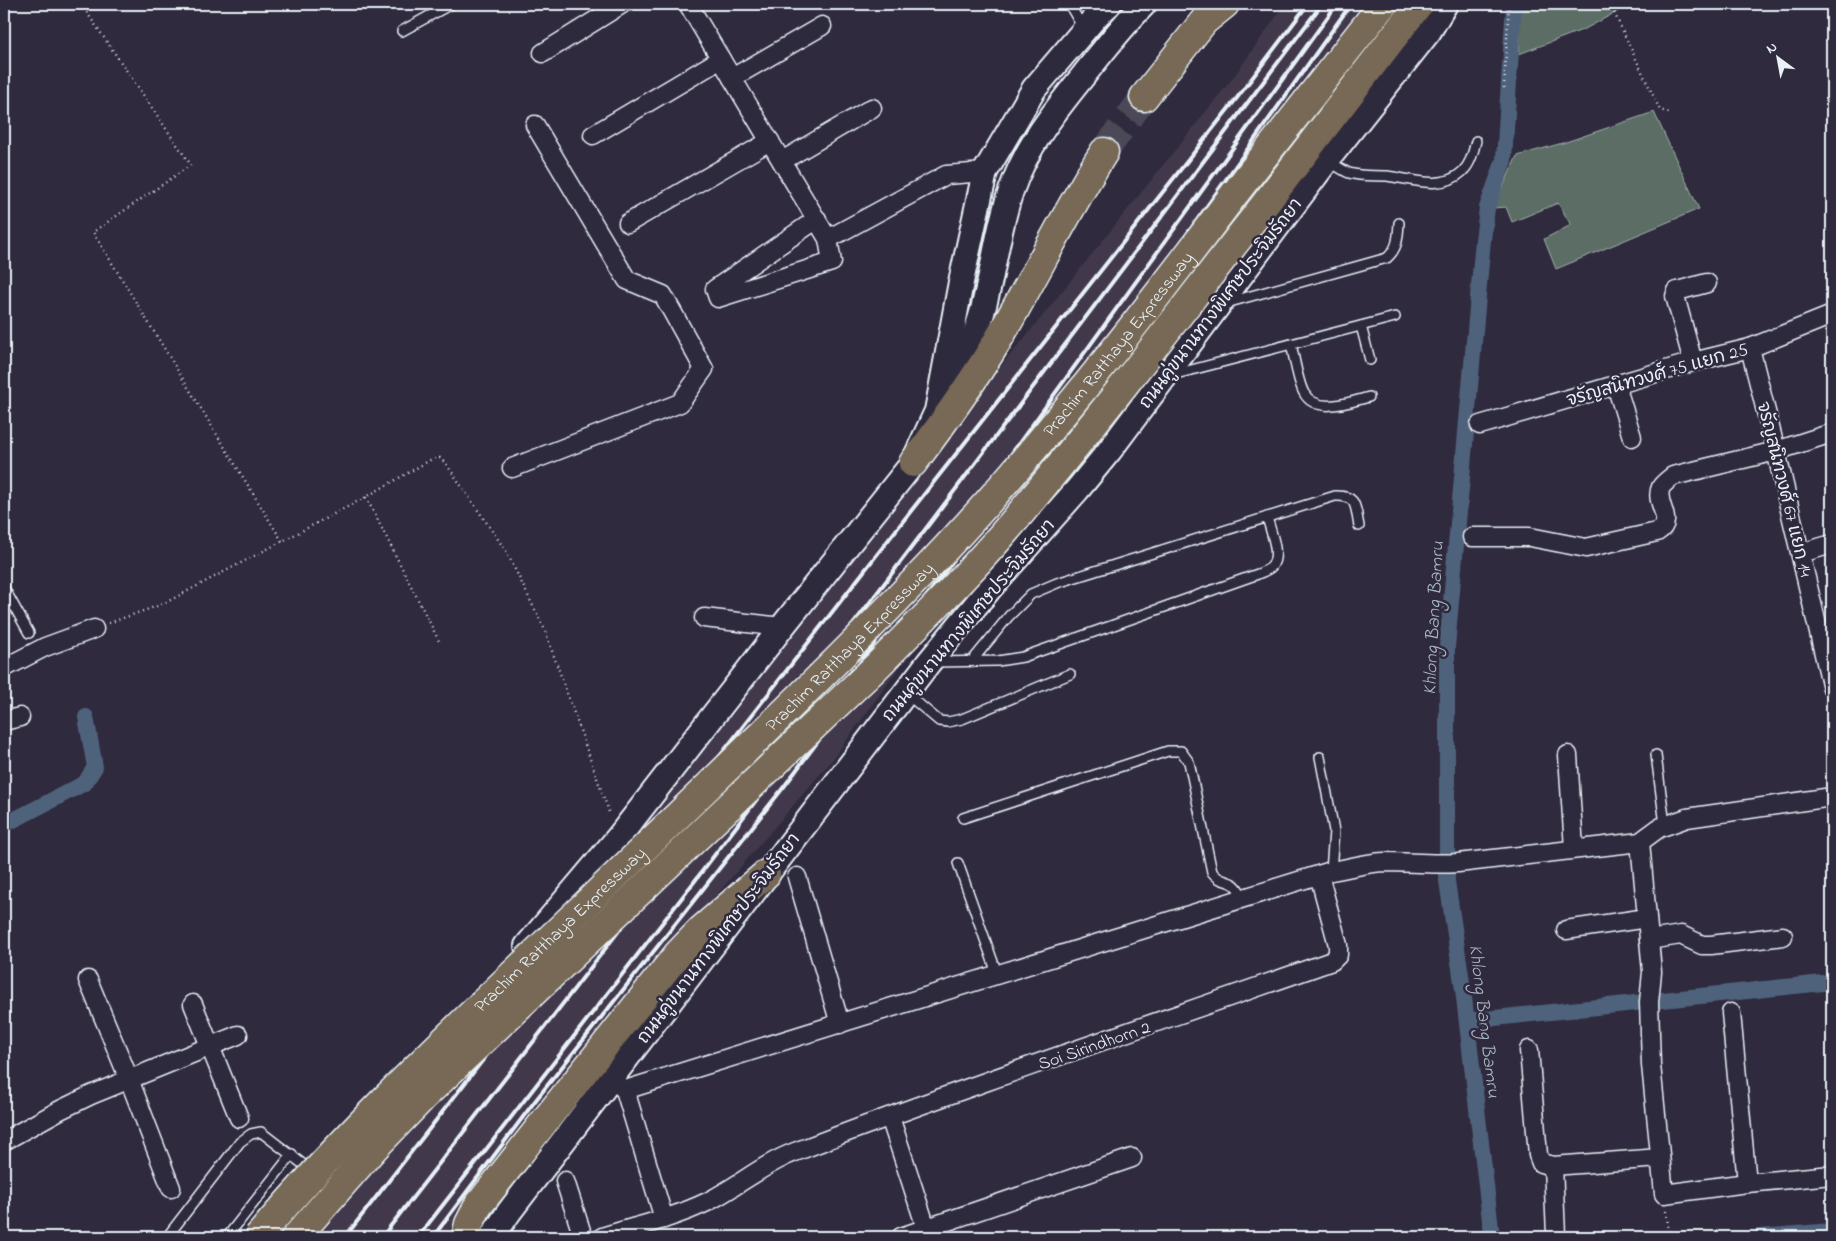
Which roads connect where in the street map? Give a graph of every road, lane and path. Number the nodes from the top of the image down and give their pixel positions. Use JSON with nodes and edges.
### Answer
{"nodes":[{"id":1,"x":80,"y":4,"type":"edge"},
{"id":2,"x":451,"y":4,"type":"edge"},
{"id":3,"x":622,"y":4,"type":"edge"},
{"id":4,"x":688,"y":4,"type":"edge"},
{"id":5,"x":1069,"y":4,"type":"edge"},
{"id":6,"x":1109,"y":4,"type":"edge"},
{"id":7,"x":1144,"y":4,"type":"edge"},
{"id":8,"x":1225,"y":4,"type":"edge"},
{"id":9,"x":1383,"y":4,"type":"edge"},
{"id":10,"x":1421,"y":4,"type":"edge"},
{"id":11,"x":1440,"y":4,"type":"edge"},
{"id":12,"x":1445,"y":4,"type":"edge"},
{"id":13,"x":1509,"y":4,"type":"edge"},
{"id":14,"x":1610,"y":4,"type":"edge"},
{"id":15,"x":822,"y":26,"type":"dead end"},
{"id":16,"x":1084,"y":30,"type":"junction"},
{"id":17,"x":402,"y":31,"type":"dead end"},
{"id":18,"x":1401,"y":41,"type":"junction"},
{"id":19,"x":543,"y":53,"type":"dead end"},
{"id":20,"x":721,"y":59,"type":"junction"},
{"id":21,"x":732,"y":78,"type":"junction"},
{"id":22,"x":1504,"y":88,"type":"dead end"},
{"id":23,"x":1144,"y":97,"type":"tunnel mouth"},
{"id":24,"x":872,"y":108,"type":"dead end"},
{"id":25,"x":1670,"y":113,"type":"dead end"},
{"id":26,"x":535,"y":125,"type":"dead end"},
{"id":27,"x":593,"y":135,"type":"dead end"},
{"id":28,"x":770,"y":141,"type":"junction"},
{"id":29,"x":1476,"y":141,"type":"dead end"},
{"id":30,"x":1104,"y":152,"type":"tunnel mouth"},
{"id":31,"x":782,"y":160,"type":"junction"},
{"id":32,"x":1326,"y":160,"type":"junction"},
{"id":33,"x":985,"y":172,"type":"junction"},
{"id":34,"x":817,"y":220,"type":"junction"},
{"id":35,"x":628,"y":223,"type":"dead end"},
{"id":36,"x":1399,"y":223,"type":"dead end"},
{"id":37,"x":828,"y":239,"type":"junction"},
{"id":38,"x":1707,"y":283,"type":"dead end"},
{"id":39,"x":1218,"y":305,"type":"junction"},
{"id":40,"x":1832,"y":315,"type":"edge"},
{"id":41,"x":1395,"y":317,"type":"dead end"},
{"id":42,"x":1361,"y":326,"type":"junction"},
{"id":43,"x":1291,"y":344,"type":"junction"},
{"id":44,"x":1750,"y":348,"type":"junction"},
{"id":45,"x":1370,"y":360,"type":"dead end"},
{"id":46,"x":1693,"y":362,"type":"junction"},
{"id":47,"x":1165,"y":376,"type":"junction"},
{"id":48,"x":1616,"y":385,"type":"junction"},
{"id":49,"x":1369,"y":397,"type":"dead end"},
{"id":50,"x":937,"y":411,"type":"junction"},
{"id":51,"x":1480,"y":425,"type":"dead end"},
{"id":52,"x":1832,"y":433,"type":"edge"},
{"id":53,"x":1632,"y":436,"type":"dead end"},
{"id":54,"x":1776,"y":451,"type":"junction"},
{"id":55,"x":913,"y":463,"type":"junction"},
{"id":56,"x":512,"y":468,"type":"dead end"},
{"id":57,"x":366,"y":497,"type":"junction"},
{"id":58,"x":1267,"y":517,"type":"junction"},
{"id":59,"x":1359,"y":526,"type":"dead end"},
{"id":60,"x":1472,"y":536,"type":"dead end"},
{"id":61,"x":282,"y":541,"type":"junction"},
{"id":62,"x":1832,"y":544,"type":"edge"},
{"id":63,"x":1801,"y":553,"type":"junction"},
{"id":64,"x":4,"y":588,"type":"edge"},
{"id":65,"x":989,"y":589,"type":"junction"},
{"id":66,"x":704,"y":618,"type":"dead end"},
{"id":67,"x":782,"y":627,"type":"junction"},
{"id":68,"x":94,"y":629,"type":"joint"},
{"id":69,"x":29,"y":633,"type":"dead end"},
{"id":70,"x":440,"y":643,"type":"dead end"},
{"id":71,"x":972,"y":661,"type":"junction"},
{"id":72,"x":928,"y":662,"type":"junction"},
{"id":73,"x":4,"y":668,"type":"edge"},
{"id":74,"x":1070,"y":674,"type":"dead end"},
{"id":75,"x":1832,"y":688,"type":"edge"},
{"id":76,"x":905,"y":692,"type":"junction"},
{"id":77,"x":1568,"y":754,"type":"dead end"},
{"id":78,"x":1656,"y":755,"type":"dead end"},
{"id":79,"x":1320,"y":757,"type":"dead end"},
{"id":80,"x":1832,"y":796,"type":"edge"},
{"id":81,"x":962,"y":818,"type":"dead end"},
{"id":82,"x":1665,"y":826,"type":"junction"},
{"id":83,"x":618,"y":838,"type":"junction"},
{"id":84,"x":1640,"y":842,"type":"junction"},
{"id":85,"x":1574,"y":849,"type":"junction"},
{"id":86,"x":958,"y":862,"type":"dead end"},
{"id":87,"x":1325,"y":873,"type":"junction"},
{"id":88,"x":766,"y":874,"type":"junction"},
{"id":89,"x":797,"y":877,"type":"dead end"},
{"id":90,"x":1242,"y":898,"type":"junction"},
{"id":91,"x":1647,"y":918,"type":"junction"},
{"id":92,"x":1566,"y":930,"type":"dead end"},
{"id":93,"x":1783,"y":936,"type":"dead end"},
{"id":94,"x":1649,"y":940,"type":"junction"},
{"id":95,"x":998,"y":976,"type":"junction"},
{"id":96,"x":88,"y":980,"type":"dead end"},
{"id":97,"x":193,"y":1004,"type":"dead end"},
{"id":98,"x":1731,"y":1013,"type":"dead end"},
{"id":99,"x":840,"y":1024,"type":"junction"},
{"id":100,"x":238,"y":1035,"type":"dead end"},
{"id":101,"x":211,"y":1046,"type":"junction"},
{"id":102,"x":1529,"y":1050,"type":"dead end"},
{"id":103,"x":129,"y":1080,"type":"junction"},
{"id":104,"x":618,"y":1084,"type":"junction"},
{"id":105,"x":890,"y":1117,"type":"junction"},
{"id":106,"x":239,"y":1118,"type":"dead end"},
{"id":107,"x":4,"y":1142,"type":"edge"},
{"id":108,"x":292,"y":1154,"type":"junction"},
{"id":109,"x":1132,"y":1158,"type":"dead end"},
{"id":110,"x":1660,"y":1158,"type":"junction"},
{"id":111,"x":1553,"y":1166,"type":"junction"},
{"id":112,"x":1832,"y":1174,"type":"edge"},
{"id":113,"x":321,"y":1177,"type":"dead end"},
{"id":114,"x":564,"y":1181,"type":"dead end"},
{"id":115,"x":1746,"y":1183,"type":"junction"},
{"id":116,"x":171,"y":1188,"type":"dead end"},
{"id":117,"x":1664,"y":1194,"type":"junction"},
{"id":118,"x":664,"y":1219,"type":"junction"},
{"id":119,"x":928,"y":1233,"type":"edge"},
{"id":120,"x":1556,"y":1235,"type":"dead end"},
{"id":121,"x":611,"y":1236,"type":"edge"},
{"id":122,"x":167,"y":1237,"type":"edge"},
{"id":123,"x":227,"y":1237,"type":"edge"},
{"id":124,"x":258,"y":1237,"type":"edge"},
{"id":125,"x":285,"y":1237,"type":"edge"},
{"id":126,"x":296,"y":1237,"type":"edge"},
{"id":127,"x":466,"y":1237,"type":"edge"},
{"id":128,"x":492,"y":1237,"type":"edge"},
{"id":129,"x":583,"y":1237,"type":"edge"},
{"id":130,"x":901,"y":1237,"type":"edge"},
{"id":131,"x":1670,"y":1237,"type":"edge"}],
"edges":[{"from":1,"to":61,"type":"path"},
{"from":2,"to":17,"type":"lane"},
{"from":3,"to":19,"type":"street"},
{"from":4,"to":20,"type":"street"},
{"from":5,"to":16,"type":"lane"},
{"from":6,"to":16,"type":"main road"},
{"from":7,"to":50,"type":"main road"},
{"from":8,"to":23,"type":"main road"},
{"from":9,"to":124,"type":"main road","name":"Prachim Ratthaya Expressway","bridge":true},
{"from":10,"to":18,"type":"main road"},
{"from":10,"to":126,"type":"main road","name":"Prachim Ratthaya Expressway","bridge":true},
{"from":11,"to":18,"type":"main road"},
{"from":12,"to":32,"type":"main road","name":"ถนนคู่ขนานทางพิเศษประจิมรัถยา"},
{"from":13,"to":22,"type":"path"},
{"from":14,"to":25,"type":"path"},
{"from":15,"to":21,"type":"street"},
{"from":16,"to":33,"type":"main road"},
{"from":18,"to":65,"type":"main road"},
{"from":20,"to":21,"type":"street"},
{"from":20,"to":27,"type":"street"},
{"from":21,"to":28,"type":"street"},
{"from":24,"to":31,"type":"street"},
{"from":26,"to":56,"type":"street"},
{"from":28,"to":31,"type":"street"},
{"from":28,"to":35,"type":"street"},
{"from":29,"to":32,"type":"lane"},
{"from":30,"to":55,"type":"main road"},
{"from":31,"to":34,"type":"street"},
{"from":32,"to":39,"type":"main road","name":"ถนนคู่ขนานทางพิเศษประจิมรัถยา"},
{"from":33,"to":37,"type":"street"},
{"from":33,"to":50,"type":"main road"},
{"from":34,"to":37,"type":"street"},
{"from":34,"to":37,"type":"street"},
{"from":36,"to":39,"type":"lane"},
{"from":38,"to":46,"type":"street"},
{"from":39,"to":47,"type":"main road","name":"ถนนคู่ขนานทางพิเศษประจิมรัถยา"},
{"from":40,"to":44,"type":"street","name":"จรัญสนิทวงศ์ 75 แยก 25"},
{"from":41,"to":42,"type":"lane"},
{"from":42,"to":43,"type":"lane"},
{"from":42,"to":45,"type":"lane"},
{"from":43,"to":47,"type":"lane"},
{"from":43,"to":49,"type":"lane"},
{"from":44,"to":46,"type":"street","name":"จรัญสนิทวงศ์ 75 แยก 25"},
{"from":44,"to":54,"type":"street","name":"จรัญสนิทวงศ์ 67 แยก 14"},
{"from":46,"to":48,"type":"street","name":"จรัญสนิทวงศ์ 75 แยก 25"},
{"from":47,"to":65,"type":"main road","name":"ถนนคู่ขนานทางพิเศษประจิมรัถยา"},
{"from":48,"to":51,"type":"street","name":"จรัญสนิทวงศ์ 75 แยก 25"},
{"from":48,"to":53,"type":"street"},
{"from":50,"to":55,"type":"main road"},
{"from":52,"to":54,"type":"street"},
{"from":54,"to":60,"type":"street"},
{"from":54,"to":63,"type":"street","name":"จรัญสนิทวงศ์ 67 แยก 14"},
{"from":55,"to":67,"type":"main road"},
{"from":57,"to":61,"type":"path"},
{"from":57,"to":70,"type":"path"},
{"from":57,"to":83,"type":"path"},
{"from":58,"to":59,"type":"lane"},
{"from":58,"to":71,"type":"lane"},
{"from":58,"to":71,"type":"lane"},
{"from":61,"to":68,"type":"path"},
{"from":62,"to":63,"type":"street"},
{"from":63,"to":75,"type":"street","name":"จรัญสนิทวงศ์ 67 แยก 14"},
{"from":64,"to":69,"type":"lane"},
{"from":65,"to":72,"type":"main road","name":"ถนนคู่ขนานทางพิเศษประจิมรัถยา"},
{"from":66,"to":67,"type":"street"},
{"from":67,"to":83,"type":"main road"},
{"from":68,"to":73,"type":"street"},
{"from":71,"to":72,"type":"lane"},
{"from":72,"to":76,"type":"main road","name":"ถนนคู่ขนานทางพิเศษประจิมรัถยา"},
{"from":74,"to":76,"type":"lane"},
{"from":76,"to":88,"type":"main road","name":"ถนนคู่ขนานทางพิเศษประจิมรัถยา"},
{"from":77,"to":85,"type":"street"},
{"from":78,"to":82,"type":"lane"},
{"from":79,"to":87,"type":"lane"},
{"from":80,"to":82,"type":"street"},
{"from":81,"to":90,"type":"lane"},
{"from":82,"to":84,"type":"street"},
{"from":83,"to":125,"type":"main road"},
{"from":84,"to":85,"type":"street"},
{"from":84,"to":91,"type":"street"},
{"from":85,"to":87,"type":"street"},
{"from":86,"to":95,"type":"lane"},
{"from":87,"to":90,"type":"street"},
{"from":87,"to":105,"type":"street","name":"Soi Sirindhorn 2"},
{"from":88,"to":104,"type":"main road","name":"ถนนคู่ขนานทางพิเศษประจิมรัถยา"},
{"from":88,"to":127,"type":"main road"},
{"from":89,"to":99,"type":"street"},
{"from":90,"to":95,"type":"street"},
{"from":91,"to":92,"type":"street"},
{"from":91,"to":94,"type":"street"},
{"from":93,"to":94,"type":"street"},
{"from":94,"to":110,"type":"street"},
{"from":95,"to":99,"type":"street"},
{"from":96,"to":103,"type":"street"},
{"from":97,"to":101,"type":"street"},
{"from":98,"to":115,"type":"street"},
{"from":99,"to":104,"type":"street"},
{"from":100,"to":101,"type":"street"},
{"from":101,"to":103,"type":"street"},
{"from":101,"to":106,"type":"street"},
{"from":102,"to":111,"type":"street"},
{"from":103,"to":107,"type":"street"},
{"from":103,"to":116,"type":"street"},
{"from":104,"to":118,"type":"street"},
{"from":104,"to":128,"type":"main road","name":"ถนนคู่ขนานทางพิเศษประจิมรัถยา"},
{"from":105,"to":118,"type":"street"},
{"from":105,"to":119,"type":"street"},
{"from":108,"to":113,"type":"lane"},
{"from":108,"to":122,"type":"lane"},
{"from":108,"to":123,"type":"lane"},
{"from":109,"to":119,"type":"street"},
{"from":110,"to":111,"type":"street"},
{"from":110,"to":117,"type":"street"},
{"from":111,"to":120,"type":"street"},
{"from":112,"to":115,"type":"street"},
{"from":114,"to":129,"type":"street"},
{"from":115,"to":117,"type":"street"},
{"from":117,"to":131,"type":"path"},
{"from":118,"to":121,"type":"street"},
{"from":119,"to":130,"type":"street"}]}
